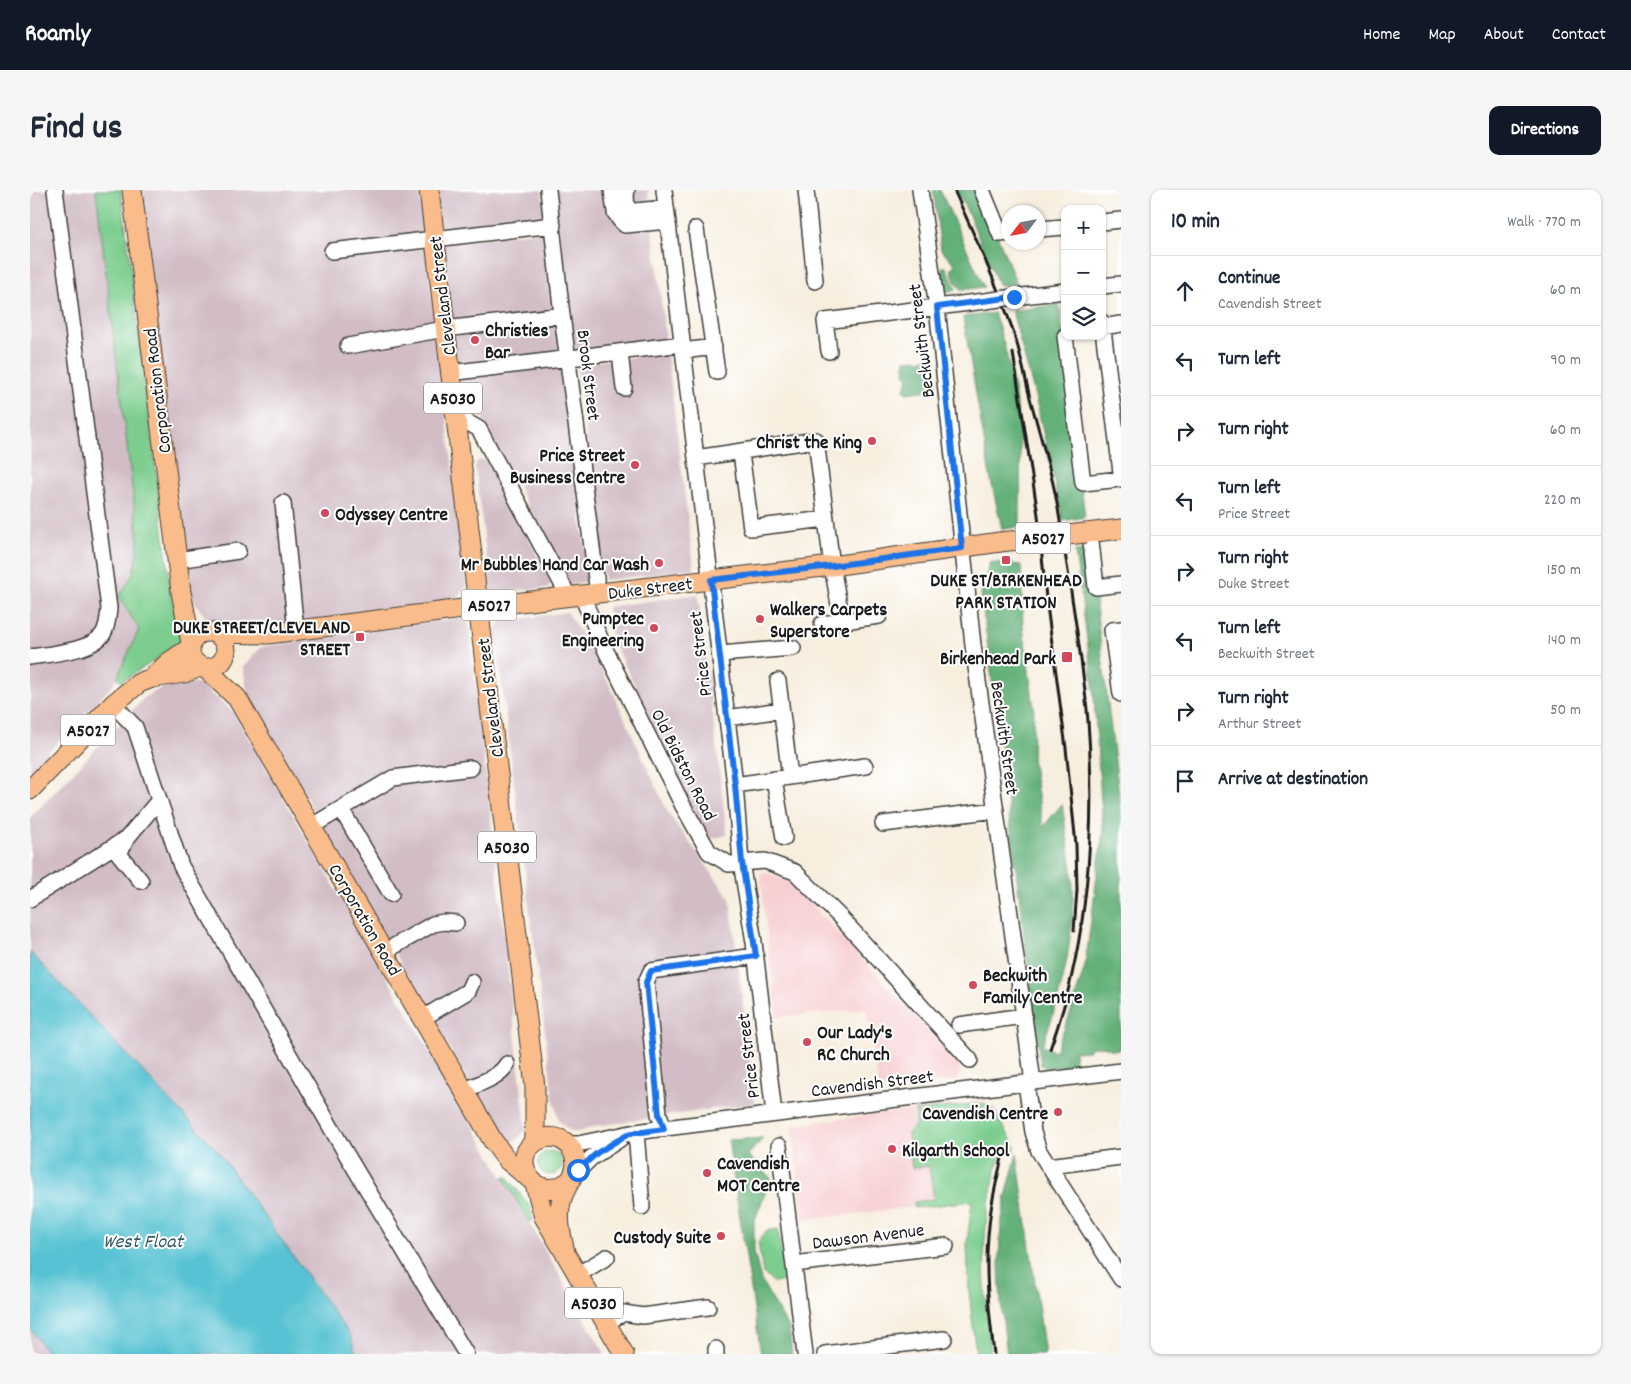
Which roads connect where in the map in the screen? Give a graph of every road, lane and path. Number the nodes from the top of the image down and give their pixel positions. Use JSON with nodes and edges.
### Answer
{"nodes":[{"id":1,"x":55,"y":190,"type":"edge"},
{"id":2,"x":132,"y":190,"type":"edge"},
{"id":3,"x":429,"y":190,"type":"edge"},
{"id":4,"x":548,"y":190,"type":"edge"},
{"id":5,"x":612,"y":190,"type":"edge"},
{"id":6,"x":627,"y":190,"type":"edge"},
{"id":7,"x":664,"y":190,"type":"edge"},
{"id":8,"x":806,"y":190,"type":"edge"},
{"id":9,"x":920,"y":190,"type":"edge"},
{"id":10,"x":982,"y":190,"type":"edge"},
{"id":11,"x":621,"y":212,"type":"junction"},
{"id":12,"x":667,"y":215,"type":"junction"},
{"id":13,"x":1121,"y":220,"type":"edge"},
{"id":14,"x":1106,"y":222,"type":"edge"},
{"id":15,"x":553,"y":225,"type":"junction"},
{"id":16,"x":1061,"y":226,"type":"edge"},
{"id":17,"x":1046,"y":228,"type":"edge"},
{"id":18,"x":696,"y":230,"type":"dead end"},
{"id":19,"x":1001,"y":234,"type":"edge"},
{"id":20,"x":434,"y":238,"type":"junction"},
{"id":21,"x":332,"y":251,"type":"dead end"},
{"id":22,"x":815,"y":281,"type":"dead end"},
{"id":23,"x":1121,"y":284,"type":"edge"},
{"id":24,"x":1106,"y":286,"type":"edge"},
{"id":25,"x":1061,"y":291,"type":"edge"},
{"id":26,"x":937,"y":307,"type":"junction"},
{"id":27,"x":562,"y":315,"type":"junction"},
{"id":28,"x":1121,"y":324,"type":"edge"},
{"id":29,"x":1106,"y":326,"type":"edge"},
{"id":30,"x":445,"y":330,"type":"junction"},
{"id":31,"x":1065,"y":340,"type":"edge"},
{"id":32,"x":1105,"y":340,"type":"edge"},
{"id":33,"x":348,"y":346,"type":"dead end"},
{"id":34,"x":683,"y":347,"type":"junction"},
{"id":35,"x":714,"y":347,"type":"junction"},
{"id":36,"x":829,"y":351,"type":"dead end"},
{"id":37,"x":620,"y":352,"type":"junction"},
{"id":38,"x":568,"y":358,"type":"junction"},
{"id":39,"x":718,"y":372,"type":"dead end"},
{"id":40,"x":450,"y":373,"type":"junction"},
{"id":41,"x":624,"y":388,"type":"dead end"},
{"id":42,"x":455,"y":415,"type":"junction"},
{"id":43,"x":741,"y":453,"type":"junction"},
{"id":44,"x":696,"y":458,"type":"junction"},
{"id":45,"x":1121,"y":472,"type":"edge"},
{"id":46,"x":1121,"y":478,"type":"edge"},
{"id":47,"x":283,"y":503,"type":"dead end"},
{"id":48,"x":826,"y":519,"type":"junction"},
{"id":49,"x":1121,"y":529,"type":"edge"},
{"id":50,"x":1088,"y":533,"type":"junction"},
{"id":51,"x":962,"y":548,"type":"junction"},
{"id":52,"x":238,"y":551,"type":"dead end"},
{"id":53,"x":177,"y":560,"type":"junction"},
{"id":54,"x":832,"y":566,"type":"junction"},
{"id":55,"x":711,"y":580,"type":"junction"},
{"id":56,"x":1121,"y":584,"type":"edge"},
{"id":57,"x":181,"y":592,"type":"junction"},
{"id":58,"x":583,"y":596,"type":"junction"},
{"id":59,"x":478,"y":607,"type":"junction"},
{"id":60,"x":879,"y":616,"type":"dead end"},
{"id":61,"x":842,"y":621,"type":"junction"},
{"id":62,"x":822,"y":624,"type":"dead end"},
{"id":63,"x":1121,"y":629,"type":"edge"},
{"id":64,"x":296,"y":631,"type":"junction"},
{"id":65,"x":212,"y":633,"type":"junction"},
{"id":66,"x":268,"y":634,"type":"junction"},
{"id":67,"x":190,"y":645,"type":"junction"},
{"id":68,"x":793,"y":648,"type":"dead end"},
{"id":69,"x":720,"y":654,"type":"junction"},
{"id":70,"x":225,"y":655,"type":"junction"},
{"id":71,"x":30,"y":657,"type":"edge"},
{"id":72,"x":202,"y":668,"type":"junction"},
{"id":73,"x":1120,"y":672,"type":"edge"},
{"id":74,"x":152,"y":678,"type":"junction"},
{"id":75,"x":778,"y":681,"type":"dead end"},
{"id":76,"x":1121,"y":694,"type":"edge"},
{"id":77,"x":237,"y":698,"type":"junction"},
{"id":78,"x":113,"y":704,"type":"junction"},
{"id":79,"x":782,"y":710,"type":"junction"},
{"id":80,"x":727,"y":718,"type":"junction"},
{"id":81,"x":865,"y":766,"type":"dead end"},
{"id":82,"x":471,"y":768,"type":"dead end"},
{"id":83,"x":790,"y":777,"type":"junction"},
{"id":84,"x":774,"y":780,"type":"junction"},
{"id":85,"x":735,"y":785,"type":"junction"},
{"id":86,"x":30,"y":790,"type":"edge"},
{"id":87,"x":159,"y":800,"type":"junction"},
{"id":88,"x":340,"y":809,"type":"junction"},
{"id":89,"x":996,"y":810,"type":"junction"},
{"id":90,"x":883,"y":824,"type":"dead end"},
{"id":91,"x":312,"y":826,"type":"junction"},
{"id":92,"x":127,"y":838,"type":"junction"},
{"id":93,"x":784,"y":838,"type":"dead end"},
{"id":94,"x":742,"y":862,"type":"junction"},
{"id":95,"x":141,"y":881,"type":"dead end"},
{"id":96,"x":390,"y":894,"type":"dead end"},
{"id":97,"x":30,"y":899,"type":"edge"},
{"id":98,"x":456,"y":923,"type":"dead end"},
{"id":99,"x":384,"y":952,"type":"junction"},
{"id":100,"x":756,"y":956,"type":"junction"},
{"id":101,"x":472,"y":982,"type":"dead end"},
{"id":102,"x":1024,"y":1016,"type":"junction"},
{"id":103,"x":422,"y":1018,"type":"junction"},
{"id":104,"x":959,"y":1025,"type":"dead end"},
{"id":105,"x":970,"y":1060,"type":"dead end"},
{"id":106,"x":507,"y":1064,"type":"dead end"},
{"id":107,"x":1121,"y":1071,"type":"edge"},
{"id":108,"x":1030,"y":1082,"type":"junction"},
{"id":109,"x":535,"y":1087,"type":"junction"},
{"id":110,"x":464,"y":1091,"type":"junction"},
{"id":111,"x":774,"y":1114,"type":"junction"},
{"id":112,"x":664,"y":1129,"type":"junction"},
{"id":113,"x":632,"y":1133,"type":"junction"},
{"id":114,"x":493,"y":1140,"type":"junction"},
{"id":115,"x":565,"y":1142,"type":"junction"},
{"id":116,"x":779,"y":1146,"type":"dead end"},
{"id":117,"x":530,"y":1147,"type":"junction"},
{"id":118,"x":1121,"y":1156,"type":"edge"},
{"id":119,"x":1048,"y":1166,"type":"junction"},
{"id":120,"x":571,"y":1178,"type":"junction"},
{"id":121,"x":532,"y":1182,"type":"junction"},
{"id":122,"x":642,"y":1207,"type":"dead end"},
{"id":123,"x":946,"y":1246,"type":"dead end"},
{"id":124,"x":565,"y":1252,"type":"junction"},
{"id":125,"x":607,"y":1257,"type":"dead end"},
{"id":126,"x":794,"y":1264,"type":"junction"},
{"id":127,"x":577,"y":1275,"type":"junction"},
{"id":128,"x":1121,"y":1279,"type":"edge"},
{"id":129,"x":708,"y":1307,"type":"dead end"},
{"id":130,"x":605,"y":1323,"type":"junction"},
{"id":131,"x":944,"y":1339,"type":"dead end"},
{"id":132,"x":466,"y":1354,"type":"edge"},
{"id":133,"x":624,"y":1354,"type":"edge"},
{"id":134,"x":805,"y":1354,"type":"edge"},
{"id":135,"x":825,"y":1354,"type":"edge"}],
"edges":[{"from":1,"to":71,"type":"street"},
{"from":2,"to":53,"type":"main road","name":"Corporation Road"},
{"from":3,"to":20,"type":"main road","name":"Cleveland Street","number":"A5030"},
{"from":4,"to":15,"type":"street","name":"Brook Street"},
{"from":5,"to":11,"type":"street"},
{"from":6,"to":11,"type":"street"},
{"from":7,"to":12,"type":"street","name":"Price Street"},
{"from":8,"to":22,"type":"street"},
{"from":9,"to":26,"type":"street","name":"Beckwith Street"},
{"from":10,"to":19,"type":"street"},
{"from":11,"to":12,"type":"street"},
{"from":12,"to":34,"type":"street","name":"Price Street"},
{"from":13,"to":14,"type":"street"},
{"from":15,"to":20,"type":"street"},
{"from":15,"to":27,"type":"street","name":"Brook Street"},
{"from":16,"to":17,"type":"street"},
{"from":18,"to":35,"type":"street"},
{"from":20,"to":21,"type":"street"},
{"from":20,"to":30,"type":"main road","name":"Cleveland Street","number":"A5030"},
{"from":23,"to":24,"type":"street"},
{"from":25,"to":26,"type":"street","bridge":true},
{"from":26,"to":36,"type":"street"},
{"from":26,"to":51,"type":"street","name":"Beckwith Street"},
{"from":27,"to":30,"type":"street"},
{"from":27,"to":38,"type":"street","name":"Brook Street"},
{"from":28,"to":29,"type":"street"},
{"from":30,"to":33,"type":"street"},
{"from":30,"to":40,"type":"main road","name":"Cleveland Street","number":"A5030"},
{"from":31,"to":46,"type":"street"},
{"from":32,"to":45,"type":"street"},
{"from":34,"to":35,"type":"street"},
{"from":34,"to":37,"type":"street"},
{"from":34,"to":44,"type":"street","name":"Price Street"},
{"from":35,"to":39,"type":"street"},
{"from":37,"to":38,"type":"street"},
{"from":37,"to":41,"type":"street"},
{"from":38,"to":40,"type":"street"},
{"from":38,"to":58,"type":"street","name":"Brook Street"},
{"from":40,"to":42,"type":"main road","name":"Cleveland Street","number":"A5030"},
{"from":42,"to":58,"type":"street","name":"Old Bidston Road"},
{"from":42,"to":59,"type":"main road","name":"Cleveland Street","number":"A5030"},
{"from":43,"to":44,"type":"street"},
{"from":43,"to":48,"type":"street"},
{"from":43,"to":48,"type":"street"},
{"from":44,"to":55,"type":"street","name":"Price Street"},
{"from":47,"to":64,"type":"street"},
{"from":48,"to":54,"type":"street"},
{"from":49,"to":50,"type":"main road","name":"Duke Street","number":"A5027"},
{"from":50,"to":51,"type":"main road","name":"Duke Street","number":"A5027","bridge":true},
{"from":50,"to":56,"type":"street"},
{"from":51,"to":54,"type":"main road","name":"Duke Street","number":"A5027"},
{"from":51,"to":89,"type":"street","name":"Beckwith Street"},
{"from":52,"to":53,"type":"street"},
{"from":53,"to":57,"type":"main road","name":"Corporation Road"},
{"from":54,"to":55,"type":"main road","name":"Duke Street","number":"A5027"},
{"from":54,"to":61,"type":"street"},
{"from":55,"to":58,"type":"main road","name":"Duke Street","number":"A5027"},
{"from":55,"to":69,"type":"street","name":"Price Street"},
{"from":57,"to":65,"type":"main road","name":"Corporation Road"},
{"from":57,"to":67,"type":"main road","name":"Corporation Road"},
{"from":58,"to":59,"type":"main road","name":"Duke Street","number":"A5027"},
{"from":58,"to":94,"type":"street","name":"Old Bidston Road"},
{"from":59,"to":64,"type":"main road","name":"Duke Street","number":"A5027"},
{"from":59,"to":109,"type":"main road","name":"Cleveland Street","number":"A5030"},
{"from":60,"to":61,"type":"street"},
{"from":61,"to":62,"type":"street"},
{"from":63,"to":73,"type":"street"},
{"from":64,"to":66,"type":"main road","name":"Duke Street","number":"A5027"},
{"from":65,"to":66,"type":"main road","name":"Duke Street","number":"A5027"},
{"from":65,"to":67,"type":"main road"},
{"from":65,"to":70,"type":"main road"},
{"from":66,"to":70,"type":"main road","name":"Duke Street","number":"A5027"},
{"from":67,"to":72,"type":"main road"},
{"from":67,"to":74,"type":"main road","number":"A5027"},
{"from":68,"to":69,"type":"street"},
{"from":69,"to":80,"type":"street","name":"Price Street"},
{"from":70,"to":72,"type":"main road"},
{"from":70,"to":77,"type":"main road","name":"Corporation Road"},
{"from":72,"to":74,"type":"main road","number":"A5027"},
{"from":72,"to":77,"type":"main road","name":"Corporation Road"},
{"from":73,"to":76,"type":"street"},
{"from":74,"to":78,"type":"main road","number":"A5027"},
{"from":75,"to":79,"type":"street"},
{"from":77,"to":91,"type":"main road","name":"Corporation Road"},
{"from":78,"to":86,"type":"main road","number":"A5027"},
{"from":78,"to":87,"type":"street"},
{"from":79,"to":80,"type":"street"},
{"from":79,"to":83,"type":"street"},
{"from":80,"to":85,"type":"street","name":"Price Street"},
{"from":81,"to":83,"type":"street"},
{"from":82,"to":88,"type":"street"},
{"from":83,"to":84,"type":"street"},
{"from":84,"to":85,"type":"street"},
{"from":84,"to":93,"type":"street"},
{"from":85,"to":94,"type":"street","name":"Price Street"},
{"from":87,"to":92,"type":"street"},
{"from":87,"to":132,"type":"street"},
{"from":88,"to":91,"type":"street"},
{"from":88,"to":96,"type":"street"},
{"from":89,"to":90,"type":"street"},
{"from":89,"to":102,"type":"street","name":"Beckwith Street"},
{"from":91,"to":99,"type":"main road","name":"Corporation Road"},
{"from":92,"to":95,"type":"street"},
{"from":92,"to":97,"type":"street"},
{"from":94,"to":100,"type":"street","name":"Price Street"},
{"from":94,"to":105,"type":"street","name":"Old Bidston Road"},
{"from":98,"to":99,"type":"street"},
{"from":99,"to":103,"type":"main road","name":"Corporation Road"},
{"from":100,"to":111,"type":"street","name":"Price Street"},
{"from":100,"to":112,"type":"street"},
{"from":101,"to":103,"type":"street"},
{"from":102,"to":104,"type":"street"},
{"from":102,"to":108,"type":"street","name":"Beckwith Street"},
{"from":103,"to":110,"type":"main road","name":"Corporation Road"},
{"from":106,"to":110,"type":"street"},
{"from":107,"to":108,"type":"street","name":"Cavendish Street"},
{"from":108,"to":111,"type":"street","name":"Cavendish Street"},
{"from":108,"to":119,"type":"street","name":"Beckwith Street"},
{"from":109,"to":115,"type":"main road","name":"Cleveland Street","number":"A5030"},
{"from":109,"to":117,"type":"main road","name":"Cleveland Street","number":"A5030"},
{"from":110,"to":114,"type":"main road","name":"Corporation Road"},
{"from":111,"to":112,"type":"street","name":"Cavendish Street"},
{"from":112,"to":113,"type":"street","name":"Cavendish Street"},
{"from":113,"to":115,"type":"street","name":"Cavendish Street"},
{"from":113,"to":120,"type":"street","name":"Cavendish Street"},
{"from":113,"to":122,"type":"street"},
{"from":114,"to":117,"type":"main road"},
{"from":114,"to":121,"type":"main road","name":"Corporation Road"},
{"from":115,"to":117,"type":"main road"},
{"from":115,"to":120,"type":"main road"},
{"from":116,"to":126,"type":"street"},
{"from":117,"to":121,"type":"main road"},
{"from":118,"to":119,"type":"street"},
{"from":119,"to":128,"type":"street","name":"Beckwith Street"},
{"from":120,"to":121,"type":"main road"},
{"from":120,"to":124,"type":"main road","number":"A5030"},
{"from":121,"to":124,"type":"main road","number":"A5030"},
{"from":123,"to":126,"type":"street","name":"Dawson Avenue"},
{"from":124,"to":127,"type":"main road","number":"A5030"},
{"from":125,"to":127,"type":"street"},
{"from":126,"to":134,"type":"street"},
{"from":127,"to":130,"type":"main road","number":"A5030"},
{"from":129,"to":130,"type":"street"},
{"from":130,"to":133,"type":"main road","number":"A5030"},
{"from":131,"to":135,"type":"street"}]}
